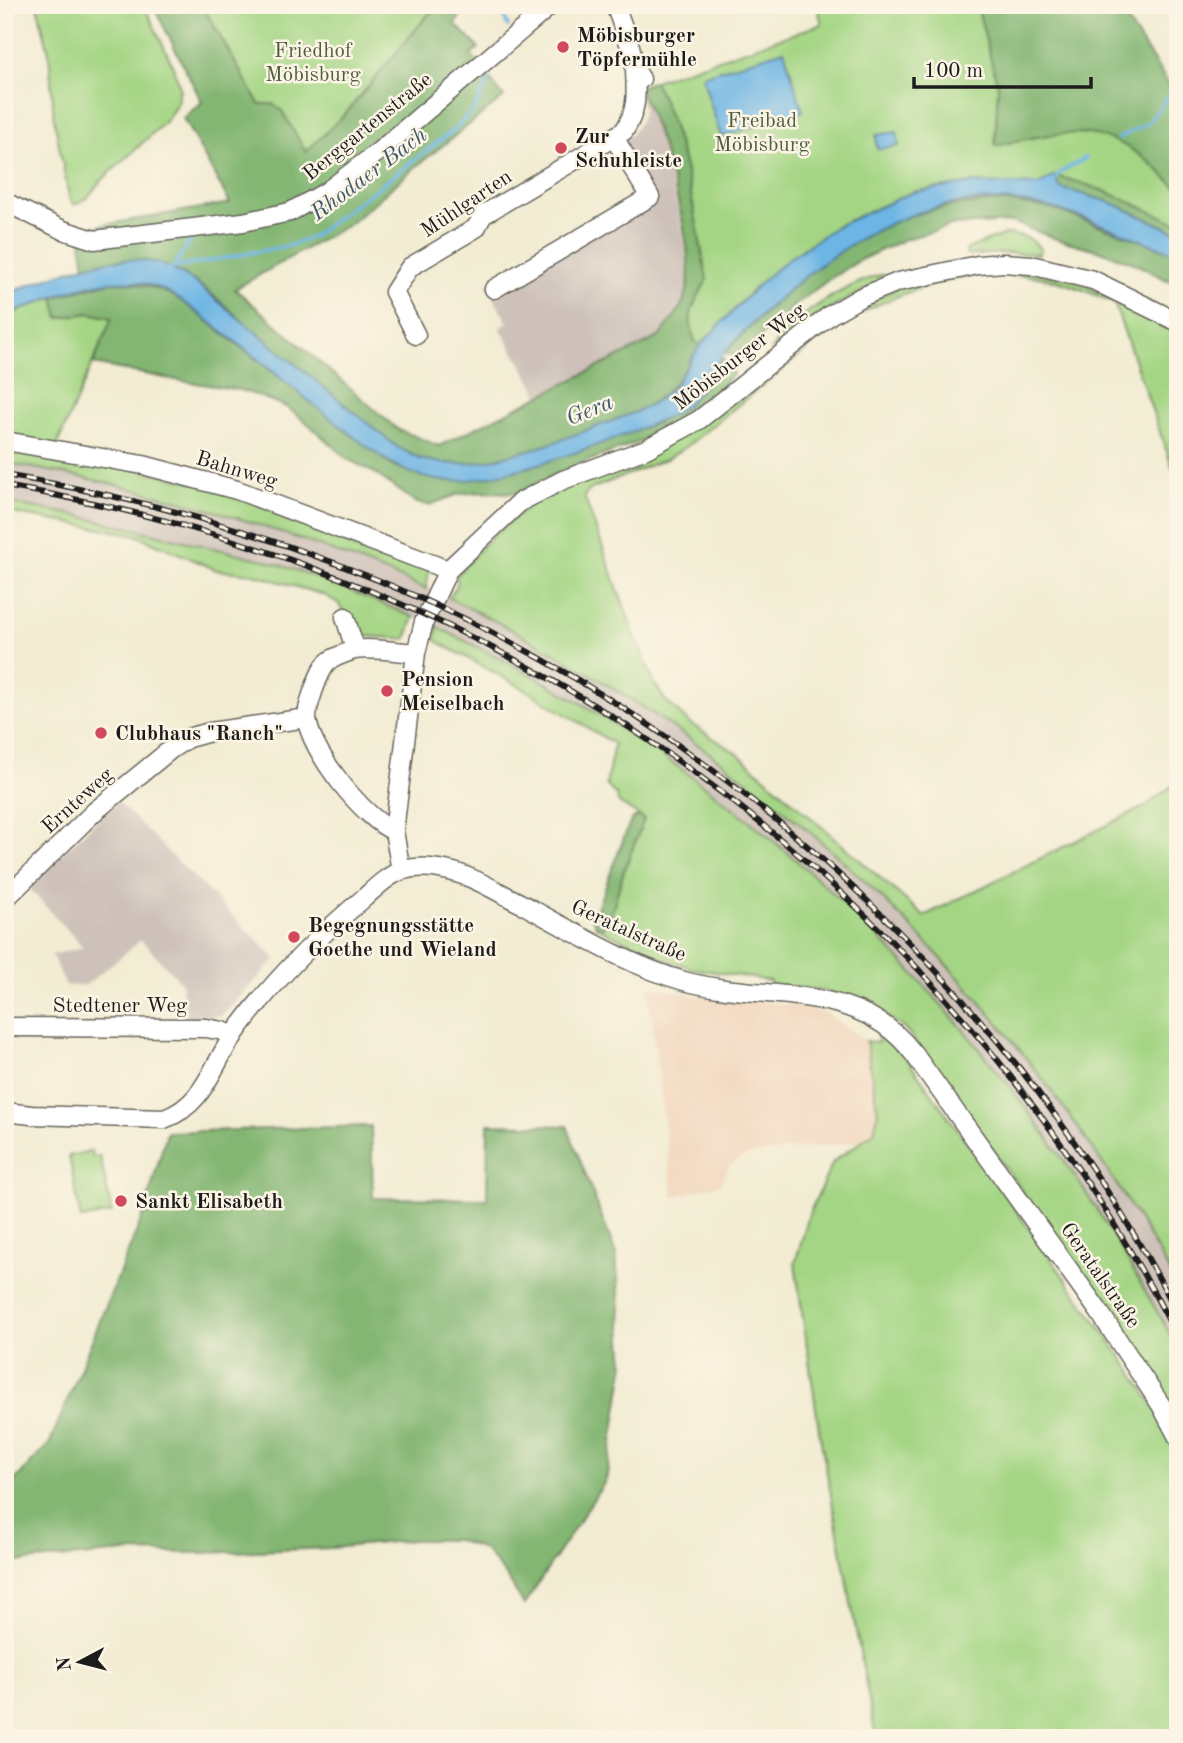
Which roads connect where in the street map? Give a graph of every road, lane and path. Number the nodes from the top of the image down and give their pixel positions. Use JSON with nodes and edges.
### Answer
{"nodes":[{"id":1,"x":551,"y":5,"type":"edge"},
{"id":2,"x":615,"y":5,"type":"edge"},
{"id":3,"x":615,"y":139,"type":"junction"},
{"id":4,"x":5,"y":202,"type":"edge"},
{"id":5,"x":494,"y":289,"type":"dead end"},
{"id":6,"x":1178,"y":322,"type":"edge"},
{"id":7,"x":415,"y":335,"type":"dead end"},
{"id":8,"x":5,"y":441,"type":"edge"},
{"id":9,"x":448,"y":570,"type":"junction"},
{"id":10,"x":345,"y":617,"type":"dead end"},
{"id":11,"x":355,"y":649,"type":"junction"},
{"id":12,"x":416,"y":653,"type":"junction"},
{"id":13,"x":307,"y":718,"type":"junction"},
{"id":14,"x":394,"y":831,"type":"junction"},
{"id":15,"x":401,"y":871,"type":"junction"},
{"id":16,"x":5,"y":900,"type":"edge"},
{"id":17,"x":5,"y":1027,"type":"edge"},
{"id":18,"x":233,"y":1037,"type":"junction"},
{"id":19,"x":5,"y":1111,"type":"edge"},
{"id":20,"x":1178,"y":1437,"type":"edge"}],
"edges":[{"from":1,"to":4,"type":"street","name":"Berggartenstraße"},
{"from":2,"to":3,"type":"street","name":"Mühlgarten"},
{"from":3,"to":5,"type":"street"},
{"from":3,"to":7,"type":"street","name":"Mühlgarten"},
{"from":6,"to":9,"type":"street","name":"Möbisburger Weg"},
{"from":8,"to":9,"type":"street","name":"Bahnweg"},
{"from":9,"to":12,"type":"street","name":"Möbisburger Weg"},
{"from":10,"to":11,"type":"street"},
{"from":11,"to":12,"type":"street"},
{"from":11,"to":13,"type":"street"},
{"from":12,"to":14,"type":"street","name":"Möbisburger Weg"},
{"from":13,"to":14,"type":"street"},
{"from":13,"to":16,"type":"street","name":"Ernteweg"},
{"from":14,"to":15,"type":"street","name":"Möbisburger Weg"},
{"from":15,"to":18,"type":"street"},
{"from":15,"to":20,"type":"street","name":"Geratalstraße"},
{"from":17,"to":18,"type":"street","name":"Stedtener Weg"},
{"from":18,"to":19,"type":"street"}]}
